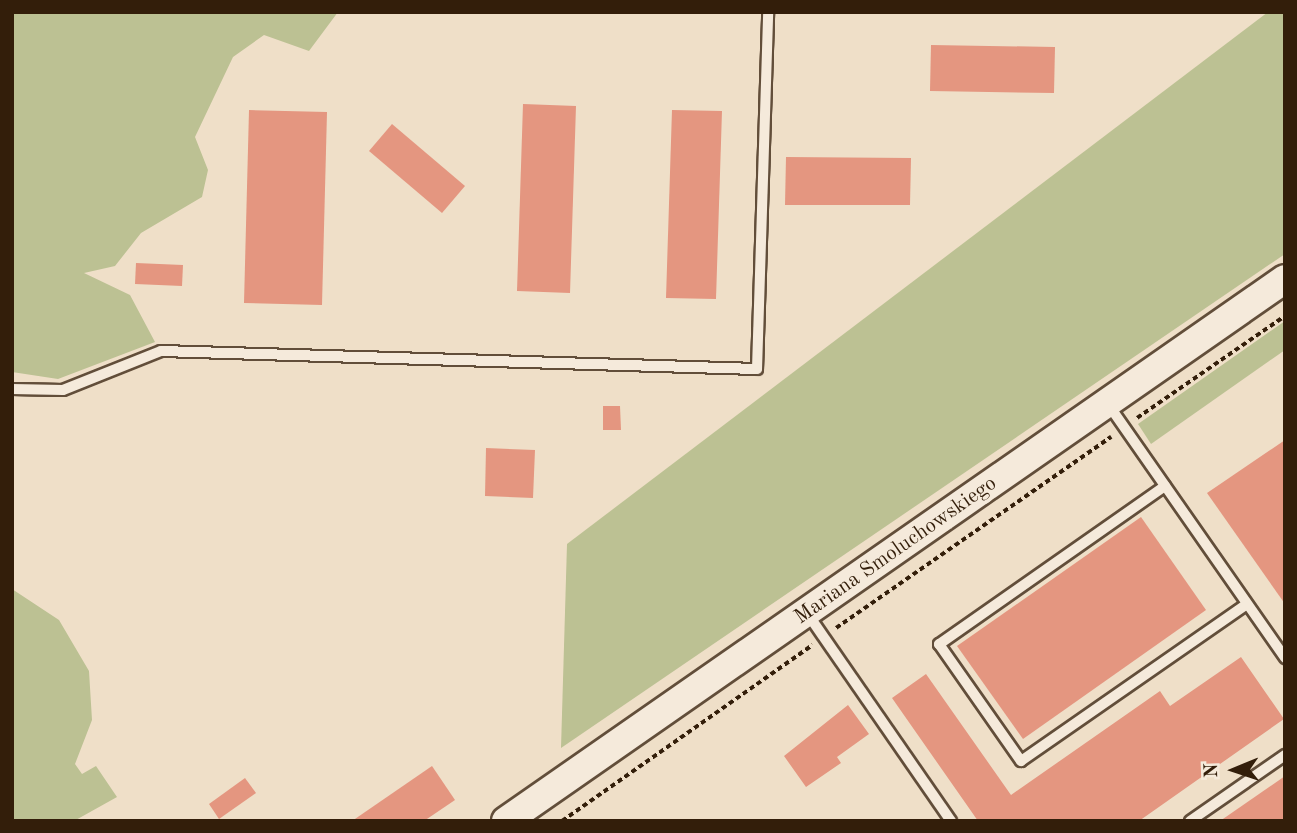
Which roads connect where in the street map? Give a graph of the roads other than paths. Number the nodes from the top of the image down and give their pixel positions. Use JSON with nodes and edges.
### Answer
{"nodes":[{"id":1,"x":768,"y":12,"type":"edge"},
{"id":2,"x":1285,"y":279,"type":"edge"},
{"id":3,"x":12,"y":389,"type":"edge"},
{"id":4,"x":1108,"y":404,"type":"junction"},
{"id":5,"x":1165,"y":486,"type":"junction"},
{"id":6,"x":1247,"y":604,"type":"junction"},
{"id":7,"x":807,"y":613,"type":"junction"},
{"id":8,"x":1285,"y":658,"type":"edge"},
{"id":9,"x":1285,"y":755,"type":"edge"},
{"id":10,"x":523,"y":816,"type":"edge"},
{"id":11,"x":951,"y":821,"type":"edge"},
{"id":12,"x":1190,"y":821,"type":"edge"}],
"edges":[{"from":1,"to":3,"type":"lane"},
{"from":2,"to":4,"type":"street","name":"Mariana Smoluchowskiego"},
{"from":4,"to":5,"type":"lane"},
{"from":4,"to":7,"type":"street","name":"Mariana Smoluchowskiego"},
{"from":5,"to":6,"type":"lane"},
{"from":5,"to":6,"type":"lane"},
{"from":6,"to":8,"type":"lane"},
{"from":7,"to":10,"type":"street","name":"Mariana Smoluchowskiego"},
{"from":7,"to":11,"type":"lane"},
{"from":9,"to":12,"type":"lane"}]}
